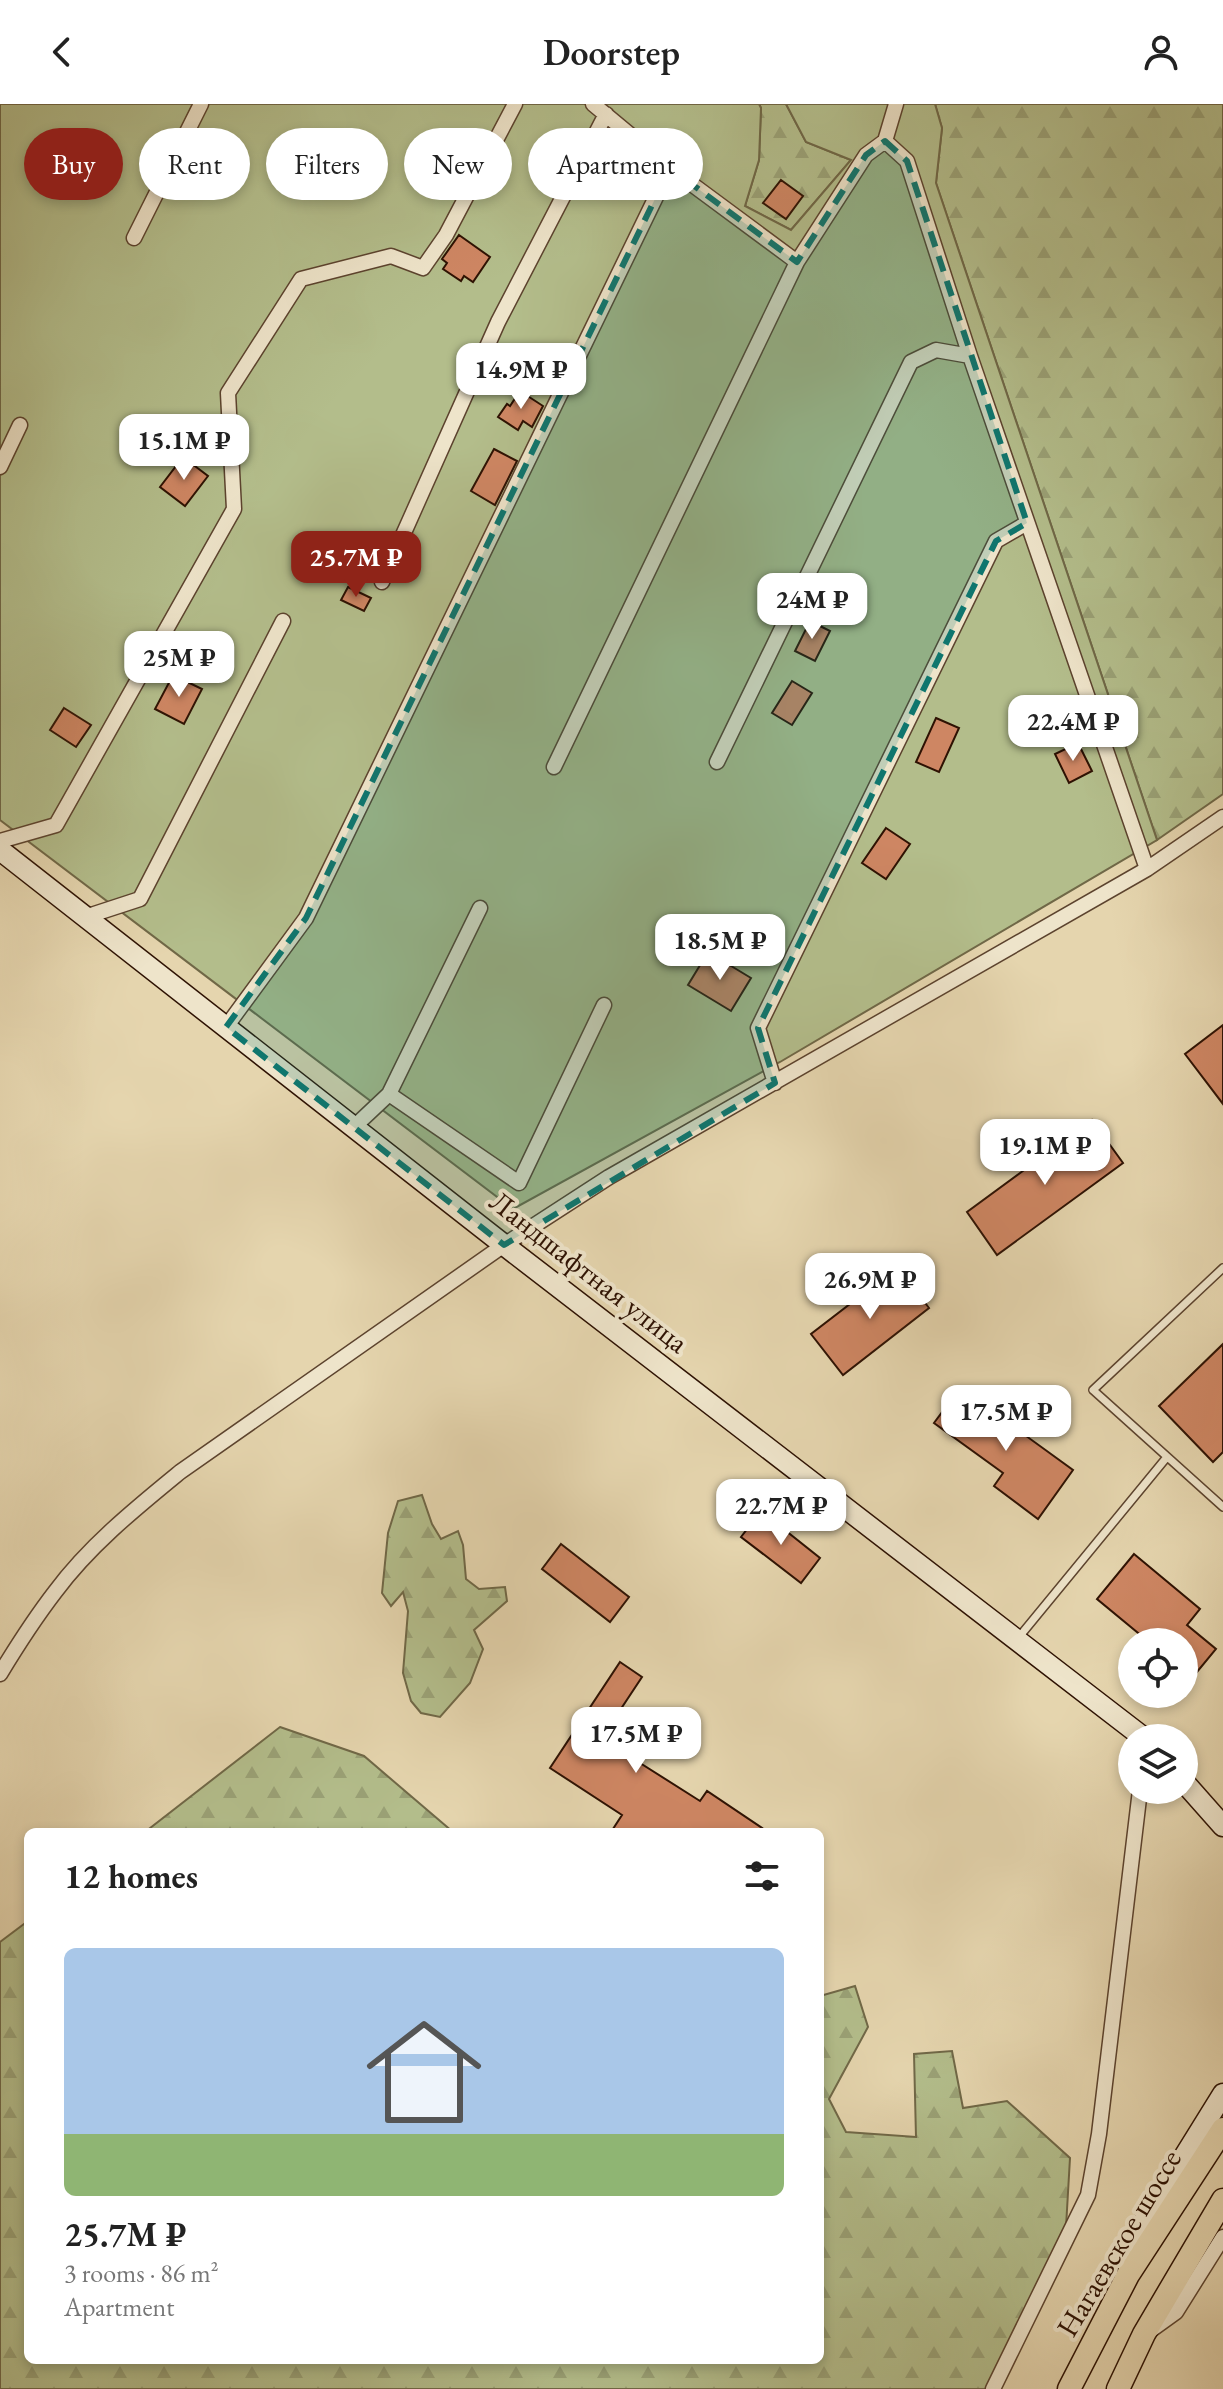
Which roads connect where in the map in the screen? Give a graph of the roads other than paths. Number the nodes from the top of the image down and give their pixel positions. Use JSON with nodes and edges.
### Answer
{"nodes":[{"id":1,"x":201,"y":104,"type":"edge"},
{"id":2,"x":515,"y":104,"type":"edge"},
{"id":3,"x":593,"y":104,"type":"edge"},
{"id":4,"x":896,"y":104,"type":"edge"},
{"id":5,"x":606,"y":114,"type":"junction"},
{"id":6,"x":623,"y":128,"type":"edge"},
{"id":7,"x":885,"y":141,"type":"junction"},
{"id":8,"x":703,"y":192,"type":"edge"},
{"id":9,"x":654,"y":200,"type":"edge"},
{"id":10,"x":134,"y":238,"type":"dead end"},
{"id":11,"x":797,"y":262,"type":"junction"},
{"id":12,"x":970,"y":356,"type":"junction"},
{"id":13,"x":20,"y":425,"type":"dead end"},
{"id":14,"x":0,"y":467,"type":"edge"},
{"id":15,"x":1027,"y":523,"type":"junction"},
{"id":16,"x":382,"y":582,"type":"dead end"},
{"id":17,"x":283,"y":621,"type":"dead end"},
{"id":18,"x":717,"y":762,"type":"dead end"},
{"id":19,"x":554,"y":767,"type":"dead end"},
{"id":20,"x":1223,"y":817,"type":"edge"},
{"id":21,"x":0,"y":841,"type":"edge"},
{"id":22,"x":0,"y":850,"type":"edge"},
{"id":23,"x":1147,"y":869,"type":"junction"},
{"id":24,"x":480,"y":908,"type":"dead end"},
{"id":25,"x":85,"y":917,"type":"junction"},
{"id":26,"x":604,"y":1005,"type":"dead end"},
{"id":27,"x":226,"y":1027,"type":"junction"},
{"id":28,"x":775,"y":1083,"type":"junction"},
{"id":29,"x":389,"y":1094,"type":"junction"},
{"id":30,"x":355,"y":1126,"type":"junction"},
{"id":31,"x":504,"y":1245,"type":"junction"},
{"id":32,"x":1223,"y":1268,"type":"edge"},
{"id":33,"x":1167,"y":1457,"type":"junction"},
{"id":34,"x":1223,"y":1507,"type":"edge"},
{"id":35,"x":1016,"y":1640,"type":"junction"},
{"id":36,"x":0,"y":1674,"type":"edge"},
{"id":37,"x":1126,"y":1724,"type":"edge"},
{"id":38,"x":1198,"y":1798,"type":"edge"},
{"id":39,"x":1138,"y":1804,"type":"edge"},
{"id":40,"x":1223,"y":1826,"type":"edge"},
{"id":41,"x":1223,"y":2094,"type":"edge"},
{"id":42,"x":1223,"y":2129,"type":"edge"},
{"id":43,"x":1223,"y":2200,"type":"edge"},
{"id":44,"x":1223,"y":2237,"type":"edge"},
{"id":45,"x":1128,"y":2275,"type":"junction"},
{"id":46,"x":1144,"y":2334,"type":"junction"},
{"id":47,"x":993,"y":2389,"type":"edge"},
{"id":48,"x":1069,"y":2389,"type":"edge"},
{"id":49,"x":1118,"y":2389,"type":"edge"}],
"edges":[{"from":1,"to":10,"type":"street"},
{"from":2,"to":21,"type":"street"},
{"from":3,"to":5,"type":"street"},
{"from":4,"to":7,"type":"street"},
{"from":5,"to":6,"type":"street"},
{"from":5,"to":16,"type":"street"},
{"from":7,"to":11,"type":"street"},
{"from":7,"to":12,"type":"street"},
{"from":8,"to":11,"type":"street"},
{"from":9,"to":27,"type":"street"},
{"from":11,"to":19,"type":"street"},
{"from":12,"to":15,"type":"street"},
{"from":12,"to":18,"type":"street"},
{"from":13,"to":14,"type":"street"},
{"from":15,"to":23,"type":"street"},
{"from":15,"to":28,"type":"street"},
{"from":17,"to":25,"type":"street"},
{"from":20,"to":23,"type":"street"},
{"from":22,"to":25,"type":"street","name":"Ландшафтная улица"},
{"from":23,"to":28,"type":"street"},
{"from":24,"to":29,"type":"street"},
{"from":25,"to":27,"type":"street","name":"Ландшафтная улица"},
{"from":26,"to":29,"type":"street"},
{"from":27,"to":30,"type":"street","name":"Ландшафтная улица"},
{"from":28,"to":31,"type":"street"},
{"from":29,"to":30,"type":"street"},
{"from":30,"to":31,"type":"street","name":"Ландшафтная улица"},
{"from":31,"to":35,"type":"street","name":"Ландшафтная улица"},
{"from":31,"to":36,"type":"street"},
{"from":32,"to":33,"type":"lane"},
{"from":33,"to":34,"type":"lane"},
{"from":33,"to":35,"type":"lane"},
{"from":35,"to":37,"type":"street","name":"Ландшафтная улица"},
{"from":38,"to":40,"type":"street"},
{"from":39,"to":47,"type":"street"},
{"from":41,"to":45,"type":"street"},
{"from":42,"to":45,"type":"main road","name":"Нагаевское шоссе"},
{"from":43,"to":46,"type":"main road"},
{"from":44,"to":46,"type":"street"},
{"from":45,"to":48,"type":"main road","name":"Нагаевское шоссе"},
{"from":46,"to":49,"type":"main road"}]}
